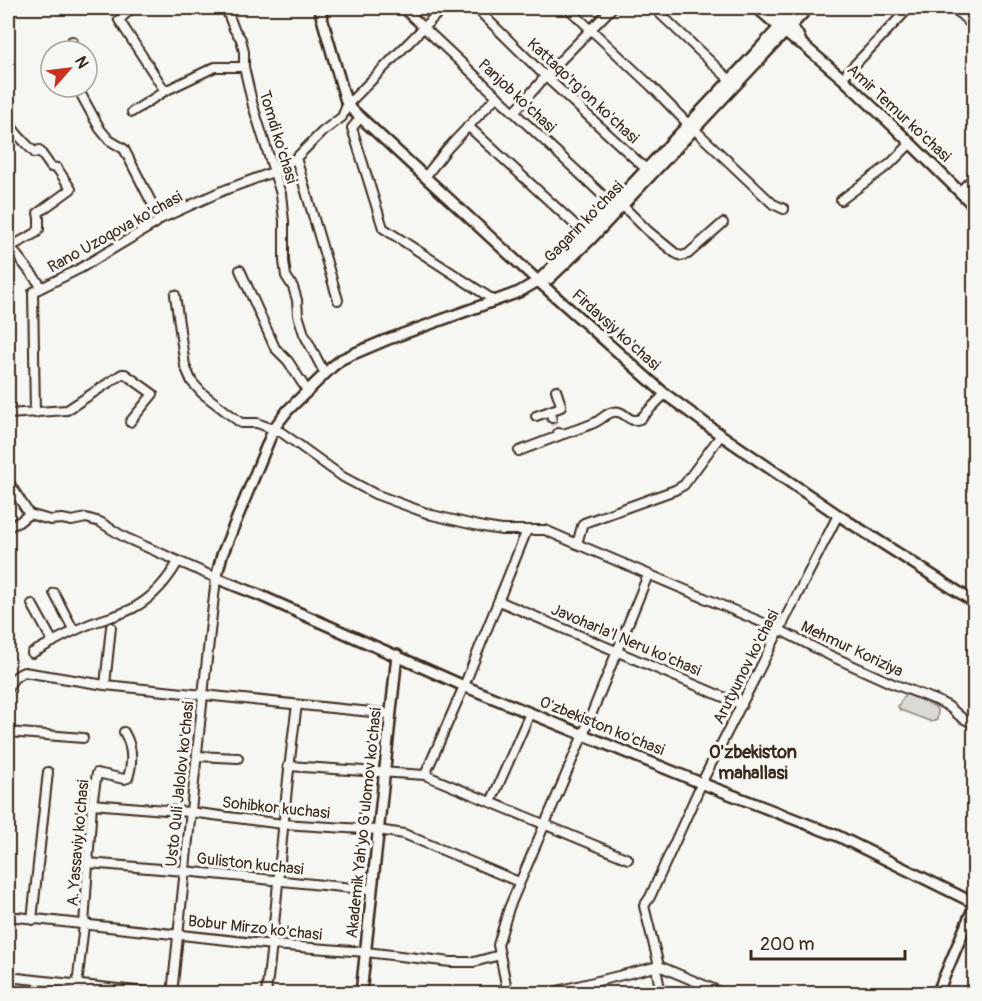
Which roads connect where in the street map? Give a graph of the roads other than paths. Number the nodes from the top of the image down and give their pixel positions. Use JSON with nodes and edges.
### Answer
{"nodes":[{"id":1,"x":132,"y":8,"type":"edge"},
{"id":2,"x":226,"y":8,"type":"edge"},
{"id":3,"x":319,"y":8,"type":"edge"},
{"id":4,"x":403,"y":8,"type":"edge"},
{"id":5,"x":443,"y":8,"type":"edge"},
{"id":6,"x":476,"y":8,"type":"edge"},
{"id":7,"x":568,"y":8,"type":"edge"},
{"id":8,"x":612,"y":8,"type":"edge"},
{"id":9,"x":654,"y":8,"type":"edge"},
{"id":10,"x":758,"y":8,"type":"edge"},
{"id":11,"x":769,"y":8,"type":"edge"},
{"id":12,"x":797,"y":8,"type":"edge"},
{"id":13,"x":808,"y":8,"type":"edge"},
{"id":14,"x":909,"y":8,"type":"edge"},
{"id":15,"x":954,"y":8,"type":"edge"},
{"id":16,"x":424,"y":27,"type":"junction"},
{"id":17,"x":784,"y":27,"type":"junction"},
{"id":18,"x":975,"y":27,"type":"edge"},
{"id":19,"x":591,"y":29,"type":"junction"},
{"id":20,"x":244,"y":67,"type":"junction"},
{"id":21,"x":546,"y":77,"type":"junction"},
{"id":22,"x":842,"y":78,"type":"junction"},
{"id":23,"x":730,"y":80,"type":"junction"},
{"id":24,"x":165,"y":91,"type":"junction"},
{"id":25,"x":497,"y":96,"type":"junction"},
{"id":26,"x":84,"y":99,"type":"edge"},
{"id":27,"x":347,"y":105,"type":"junction"},
{"id":28,"x":132,"y":111,"type":"dead end"},
{"id":29,"x":514,"y":112,"type":"junction"},
{"id":30,"x":8,"y":117,"type":"edge"},
{"id":31,"x":361,"y":117,"type":"junction"},
{"id":32,"x":468,"y":126,"type":"junction"},
{"id":33,"x":691,"y":127,"type":"junction"},
{"id":34,"x":910,"y":144,"type":"junction"},
{"id":35,"x":296,"y":158,"type":"junction"},
{"id":36,"x":646,"y":170,"type":"junction"},
{"id":37,"x":273,"y":172,"type":"junction"},
{"id":38,"x":425,"y":177,"type":"junction"},
{"id":39,"x":975,"y":177,"type":"edge"},
{"id":40,"x":959,"y":192,"type":"junction"},
{"id":41,"x":841,"y":200,"type":"dead end"},
{"id":42,"x":612,"y":204,"type":"junction"},
{"id":43,"x":622,"y":205,"type":"junction"},
{"id":44,"x":975,"y":206,"type":"edge"},
{"id":45,"x":783,"y":209,"type":"dead end"},
{"id":46,"x":160,"y":219,"type":"junction"},
{"id":47,"x":723,"y":223,"type":"dead end"},
{"id":48,"x":585,"y":234,"type":"junction"},
{"id":49,"x":9,"y":245,"type":"edge"},
{"id":50,"x":240,"y":270,"type":"dead end"},
{"id":51,"x":538,"y":281,"type":"junction"},
{"id":52,"x":42,"y":287,"type":"junction"},
{"id":53,"x":175,"y":295,"type":"dead end"},
{"id":54,"x":338,"y":300,"type":"dead end"},
{"id":55,"x":495,"y":301,"type":"junction"},
{"id":56,"x":325,"y":374,"type":"junction"},
{"id":57,"x":556,"y":390,"type":"dead end"},
{"id":58,"x":308,"y":392,"type":"junction"},
{"id":59,"x":665,"y":394,"type":"junction"},
{"id":60,"x":35,"y":413,"type":"junction"},
{"id":61,"x":8,"y":414,"type":"edge"},
{"id":62,"x":536,"y":416,"type":"dead end"},
{"id":63,"x":130,"y":422,"type":"dead end"},
{"id":64,"x":274,"y":428,"type":"junction"},
{"id":65,"x":720,"y":435,"type":"junction"},
{"id":66,"x":519,"y":451,"type":"dead end"},
{"id":67,"x":8,"y":481,"type":"edge"},
{"id":68,"x":29,"y":514,"type":"junction"},
{"id":69,"x":838,"y":515,"type":"junction"},
{"id":70,"x":8,"y":527,"type":"edge"},
{"id":71,"x":527,"y":530,"type":"junction"},
{"id":72,"x":577,"y":544,"type":"junction"},
{"id":73,"x":178,"y":562,"type":"junction"},
{"id":74,"x":648,"y":575,"type":"junction"},
{"id":75,"x":216,"y":578,"type":"junction"},
{"id":76,"x":54,"y":593,"type":"dead end"},
{"id":77,"x":499,"y":601,"type":"junction"},
{"id":78,"x":975,"y":602,"type":"edge"},
{"id":79,"x":32,"y":604,"type":"dead end"},
{"id":80,"x":111,"y":627,"type":"dead end"},
{"id":81,"x":780,"y":630,"type":"junction"},
{"id":82,"x":74,"y":631,"type":"junction"},
{"id":83,"x":53,"y":642,"type":"junction"},
{"id":84,"x":618,"y":651,"type":"junction"},
{"id":85,"x":32,"y":653,"type":"dead end"},
{"id":86,"x":396,"y":655,"type":"junction"},
{"id":87,"x":105,"y":685,"type":"junction"},
{"id":88,"x":464,"y":686,"type":"junction"},
{"id":89,"x":8,"y":689,"type":"edge"},
{"id":90,"x":203,"y":695,"type":"junction"},
{"id":91,"x":297,"y":705,"type":"junction"},
{"id":92,"x":742,"y":705,"type":"junction"},
{"id":93,"x":530,"y":712,"type":"junction"},
{"id":94,"x":391,"y":714,"type":"junction"},
{"id":95,"x":975,"y":724,"type":"edge"},
{"id":96,"x":8,"y":732,"type":"edge"},
{"id":97,"x":124,"y":732,"type":"dead end"},
{"id":98,"x":582,"y":734,"type":"junction"},
{"id":99,"x":83,"y":738,"type":"dead end"},
{"id":100,"x":197,"y":756,"type":"junction"},
{"id":101,"x":238,"y":758,"type":"dead end"},
{"id":102,"x":288,"y":766,"type":"junction"},
{"id":103,"x":48,"y":772,"type":"dead end"},
{"id":104,"x":384,"y":773,"type":"junction"},
{"id":105,"x":425,"y":775,"type":"junction"},
{"id":106,"x":701,"y":783,"type":"junction"},
{"id":107,"x":491,"y":802,"type":"junction"},
{"id":108,"x":92,"y":804,"type":"junction"},
{"id":109,"x":190,"y":812,"type":"junction"},
{"id":110,"x":283,"y":824,"type":"junction"},
{"id":111,"x":545,"y":825,"type":"junction"},
{"id":112,"x":378,"y":830,"type":"junction"},
{"id":113,"x":628,"y":859,"type":"dead end"},
{"id":114,"x":88,"y":863,"type":"junction"},
{"id":115,"x":184,"y":871,"type":"junction"},
{"id":116,"x":278,"y":880,"type":"junction"},
{"id":117,"x":519,"y":882,"type":"junction"},
{"id":118,"x":372,"y":890,"type":"junction"},
{"id":119,"x":975,"y":905,"type":"edge"},
{"id":120,"x":8,"y":916,"type":"edge"},
{"id":121,"x":32,"y":920,"type":"junction"},
{"id":122,"x":84,"y":925,"type":"junction"},
{"id":123,"x":178,"y":934,"type":"junction"},
{"id":124,"x":273,"y":945,"type":"junction"},
{"id":125,"x":366,"y":952,"type":"junction"},
{"id":126,"x":500,"y":955,"type":"junction"},
{"id":127,"x":658,"y":966,"type":"junction"},
{"id":128,"x":8,"y":977,"type":"edge"},
{"id":129,"x":76,"y":989,"type":"edge"},
{"id":130,"x":164,"y":993,"type":"edge"},
{"id":131,"x":172,"y":993,"type":"edge"},
{"id":132,"x":266,"y":993,"type":"edge"},
{"id":133,"x":361,"y":993,"type":"edge"},
{"id":134,"x":508,"y":993,"type":"edge"},
{"id":135,"x":545,"y":993,"type":"edge"},
{"id":136,"x":661,"y":993,"type":"edge"},
{"id":137,"x":725,"y":993,"type":"edge"},
{"id":138,"x":937,"y":993,"type":"edge"}],
"edges":[{"from":1,"to":24,"type":"street"},
{"from":2,"to":20,"type":"street","name":"Tomdi ko'chasi"},
{"from":3,"to":27,"type":"main road"},
{"from":4,"to":16,"type":"street","name":"Panjob ko'chasi"},
{"from":5,"to":16,"type":"street","name":"Rano Uzoqova ko'chasi"},
{"from":6,"to":21,"type":"street","name":"Kattaqo'rg'on ko'chasi"},
{"from":7,"to":19,"type":"street"},
{"from":8,"to":19,"type":"street"},
{"from":9,"to":23,"type":"street"},
{"from":10,"to":17,"type":"main road","name":"Amir Temur ko'chasi"},
{"from":11,"to":17,"type":"main road","name":"Amir Temur ko'chasi"},
{"from":12,"to":17,"type":"main road","name":"Gagarin ko'chasi"},
{"from":13,"to":17,"type":"main road","name":"Gagarin ko'chasi"},
{"from":14,"to":22,"type":"street"},
{"from":15,"to":18,"type":"street"},
{"from":16,"to":25,"type":"street","name":"Panjob ko'chasi"},
{"from":16,"to":27,"type":"street","name":"Rano Uzoqova ko'chasi"},
{"from":17,"to":22,"type":"main road","name":"Amir Temur ko'chasi"},
{"from":17,"to":23,"type":"main road","name":"Gagarin ko'chasi"},
{"from":17,"to":33,"type":"main road","name":"Gagarin ko'chasi"},
{"from":19,"to":21,"type":"street"},
{"from":19,"to":33,"type":"street"},
{"from":20,"to":24,"type":"street"},
{"from":20,"to":37,"type":"street","name":"Tomdi ko'chasi"},
{"from":21,"to":29,"type":"street"},
{"from":21,"to":36,"type":"street","name":"Kattaqo'rg'on ko'chasi"},
{"from":22,"to":34,"type":"main road","name":"Amir Temur ko'chasi"},
{"from":23,"to":33,"type":"main road","name":"Gagarin ko'chasi"},
{"from":24,"to":28,"type":"street"},
{"from":25,"to":29,"type":"street","name":"Panjob ko'chasi"},
{"from":25,"to":32,"type":"street"},
{"from":26,"to":46,"type":"street"},
{"from":27,"to":31,"type":"main road","name":"Firdavsiy ko'chasi"},
{"from":27,"to":35,"type":"street","name":"Rano Uzoqova ko'chasi"},
{"from":29,"to":42,"type":"street","name":"Panjob ko'chasi"},
{"from":30,"to":49,"type":"street"},
{"from":31,"to":38,"type":"main road","name":"Firdavsiy ko'chasi"},
{"from":31,"to":55,"type":"street"},
{"from":32,"to":38,"type":"street"},
{"from":32,"to":48,"type":"street"},
{"from":33,"to":36,"type":"main road","name":"Gagarin ko'chasi"},
{"from":33,"to":43,"type":"main road","name":"Gagarin ko'chasi"},
{"from":33,"to":45,"type":"street"},
{"from":34,"to":40,"type":"main road","name":"Amir Temur ko'chasi"},
{"from":34,"to":41,"type":"street"},
{"from":35,"to":37,"type":"street","name":"Rano Uzoqova ko'chasi"},
{"from":35,"to":54,"type":"street"},
{"from":36,"to":42,"type":"main road","name":"Gagarin ko'chasi"},
{"from":37,"to":46,"type":"street","name":"Rano Uzoqova ko'chasi"},
{"from":37,"to":56,"type":"street","name":"Tomdi ko'chasi"},
{"from":38,"to":51,"type":"main road","name":"Firdavsiy ko'chasi"},
{"from":39,"to":40,"type":"street"},
{"from":40,"to":44,"type":"main road","name":"Amir Temur ko'chasi"},
{"from":42,"to":48,"type":"main road","name":"Gagarin ko'chasi"},
{"from":43,"to":47,"type":"street"},
{"from":43,"to":51,"type":"main road","name":"Gagarin ko'chasi"},
{"from":46,"to":52,"type":"street","name":"Rano Uzoqova ko'chasi"},
{"from":48,"to":51,"type":"main road","name":"Gagarin ko'chasi"},
{"from":49,"to":52,"type":"street"},
{"from":50,"to":58,"type":"street"},
{"from":51,"to":55,"type":"main road"},
{"from":51,"to":59,"type":"main road","name":"Firdavsiy ko'chasi"},
{"from":52,"to":60,"type":"street"},
{"from":53,"to":64,"type":"street"},
{"from":55,"to":56,"type":"main road"},
{"from":56,"to":58,"type":"main road"},
{"from":57,"to":62,"type":"street"},
{"from":58,"to":64,"type":"main road"},
{"from":59,"to":65,"type":"main road","name":"Firdavsiy ko'chasi"},
{"from":59,"to":66,"type":"street"},
{"from":60,"to":61,"type":"street"},
{"from":60,"to":63,"type":"street"},
{"from":64,"to":71,"type":"street","name":"Mehmur Koriziya"},
{"from":64,"to":75,"type":"main road"},
{"from":65,"to":69,"type":"main road","name":"Firdavsiy ko'chasi"},
{"from":65,"to":72,"type":"street"},
{"from":67,"to":68,"type":"street"},
{"from":68,"to":70,"type":"street"},
{"from":68,"to":73,"type":"street"},
{"from":69,"to":78,"type":"main road","name":"Firdavsiy ko'chasi"},
{"from":69,"to":81,"type":"street","name":"Arutyunov ko'chasi"},
{"from":71,"to":72,"type":"street","name":"Mehmur Koriziya"},
{"from":71,"to":77,"type":"street"},
{"from":72,"to":74,"type":"street","name":"Mehmur Koriziya"},
{"from":73,"to":75,"type":"street"},
{"from":73,"to":82,"type":"street"},
{"from":74,"to":81,"type":"street","name":"Mehmur Koriziya"},
{"from":74,"to":84,"type":"street"},
{"from":75,"to":86,"type":"main road","name":"O'zbekiston ko'chasi"},
{"from":75,"to":90,"type":"street","name":"Usto Quli Jalolov ko'chasi"},
{"from":76,"to":82,"type":"street"},
{"from":77,"to":84,"type":"street","name":"Javoharla'l Neru ko'chasi"},
{"from":77,"to":88,"type":"street"},
{"from":79,"to":83,"type":"street"},
{"from":80,"to":87,"type":"street"},
{"from":81,"to":92,"type":"street","name":"Arutyunov ko'chasi"},
{"from":81,"to":95,"type":"street","name":"Mehmur Koriziya"},
{"from":82,"to":83,"type":"street"},
{"from":83,"to":85,"type":"street"},
{"from":84,"to":92,"type":"street","name":"Javoharla'l Neru ko'chasi"},
{"from":84,"to":98,"type":"street"},
{"from":86,"to":88,"type":"main road","name":"O'zbekiston ko'chasi"},
{"from":86,"to":94,"type":"main road","name":"Akademik Yah'yo G'ulomov ko'chasi"},
{"from":87,"to":89,"type":"street"},
{"from":87,"to":90,"type":"street"},
{"from":88,"to":93,"type":"main road","name":"O'zbekiston ko'chasi"},
{"from":88,"to":105,"type":"street"},
{"from":90,"to":91,"type":"street"},
{"from":90,"to":100,"type":"street","name":"Usto Quli Jalolov ko'chasi"},
{"from":91,"to":94,"type":"street"},
{"from":91,"to":102,"type":"street"},
{"from":92,"to":106,"type":"street","name":"Arutyunov ko'chasi"},
{"from":93,"to":98,"type":"main road","name":"O'zbekiston ko'chasi"},
{"from":93,"to":107,"type":"street"},
{"from":94,"to":104,"type":"main road","name":"Akademik Yah'yo G'ulomov ko'chasi"},
{"from":96,"to":99,"type":"street"},
{"from":97,"to":108,"type":"street","name":"A. Yassaviy ko'chasi"},
{"from":98,"to":106,"type":"main road","name":"O'zbekiston ko'chasi"},
{"from":98,"to":111,"type":"street"},
{"from":100,"to":101,"type":"street"},
{"from":100,"to":109,"type":"street","name":"Usto Quli Jalolov ko'chasi"},
{"from":102,"to":104,"type":"street"},
{"from":102,"to":110,"type":"street"},
{"from":103,"to":121,"type":"street"},
{"from":104,"to":105,"type":"street"},
{"from":104,"to":112,"type":"main road","name":"Akademik Yah'yo G'ulomov ko'chasi"},
{"from":105,"to":107,"type":"street"},
{"from":106,"to":119,"type":"main road","name":"O'zbekiston ko'chasi"},
{"from":106,"to":127,"type":"street","name":"Arutyunov ko'chasi"},
{"from":107,"to":111,"type":"street"},
{"from":108,"to":109,"type":"street","name":"Sohibkor kuchasi"},
{"from":108,"to":114,"type":"street","name":"A. Yassaviy ko'chasi"},
{"from":109,"to":110,"type":"street","name":"Sohibkor kuchasi"},
{"from":109,"to":115,"type":"street","name":"Usto Quli Jalolov ko'chasi"},
{"from":110,"to":112,"type":"street","name":"Sohibkor kuchasi"},
{"from":110,"to":116,"type":"street"},
{"from":111,"to":113,"type":"street"},
{"from":111,"to":117,"type":"street"},
{"from":112,"to":117,"type":"street","name":"Sohibkor kuchasi"},
{"from":112,"to":118,"type":"main road","name":"Akademik Yah'yo G'ulomov ko'chasi"},
{"from":114,"to":115,"type":"street","name":"Guliston kuchasi"},
{"from":114,"to":122,"type":"street","name":"A. Yassaviy ko'chasi"},
{"from":115,"to":116,"type":"street","name":"Guliston kuchasi"},
{"from":115,"to":123,"type":"street","name":"Usto Quli Jalolov ko'chasi"},
{"from":116,"to":118,"type":"street","name":"Guliston kuchasi"},
{"from":116,"to":124,"type":"street"},
{"from":117,"to":126,"type":"street"},
{"from":118,"to":125,"type":"main road","name":"Akademik Yah'yo G'ulomov ko'chasi"},
{"from":119,"to":138,"type":"main road"},
{"from":120,"to":121,"type":"street","name":"Bobur Mirzo ko'chasi"},
{"from":121,"to":122,"type":"street","name":"Bobur Mirzo ko'chasi"},
{"from":122,"to":123,"type":"street","name":"Bobur Mirzo ko'chasi"},
{"from":122,"to":129,"type":"street","name":"A. Yassaviy ko'chasi"},
{"from":123,"to":124,"type":"street","name":"Bobur Mirzo ko'chasi"},
{"from":123,"to":131,"type":"street","name":"Usto Quli Jalolov ko'chasi"},
{"from":124,"to":125,"type":"street","name":"Bobur Mirzo ko'chasi"},
{"from":124,"to":132,"type":"street"},
{"from":125,"to":126,"type":"street","name":"Bobur Mirzo ko'chasi"},
{"from":125,"to":133,"type":"main road","name":"Akademik Yah'yo G'ulomov ko'chasi"},
{"from":126,"to":134,"type":"street"},
{"from":127,"to":135,"type":"street"},
{"from":127,"to":136,"type":"street","name":"Arutyunov ko'chasi"},
{"from":127,"to":137,"type":"street"},
{"from":128,"to":129,"type":"street"},
{"from":129,"to":130,"type":"street"}]}
